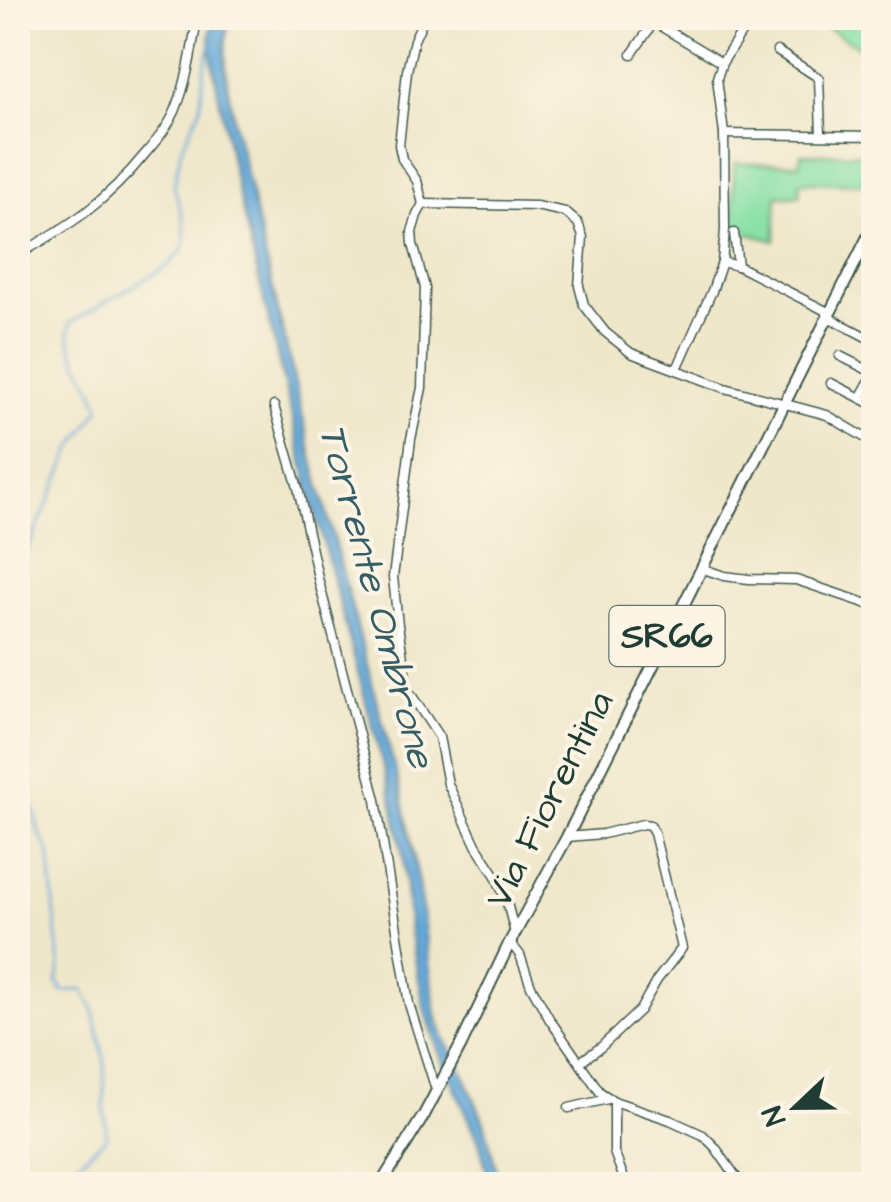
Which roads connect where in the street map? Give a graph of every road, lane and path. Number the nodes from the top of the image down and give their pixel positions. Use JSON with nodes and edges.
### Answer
{"nodes":[{"id":1,"x":197,"y":18,"type":"edge"},
{"id":2,"x":424,"y":18,"type":"edge"},
{"id":3,"x":751,"y":18,"type":"edge"},
{"id":4,"x":650,"y":20,"type":"edge"},
{"id":5,"x":777,"y":51,"type":"dead end"},
{"id":6,"x":632,"y":54,"type":"dead end"},
{"id":7,"x":722,"y":63,"type":"junction"},
{"id":8,"x":724,"y":134,"type":"junction"},
{"id":9,"x":821,"y":134,"type":"junction"},
{"id":10,"x":874,"y":136,"type":"edge"},
{"id":11,"x":422,"y":204,"type":"junction"},
{"id":12,"x":874,"y":225,"type":"edge"},
{"id":13,"x":734,"y":233,"type":"dead end"},
{"id":14,"x":18,"y":255,"type":"edge"},
{"id":15,"x":722,"y":262,"type":"junction"},
{"id":16,"x":738,"y":266,"type":"junction"},
{"id":17,"x":829,"y":315,"type":"junction"},
{"id":18,"x":874,"y":340,"type":"edge"},
{"id":19,"x":840,"y":356,"type":"dead end"},
{"id":20,"x":677,"y":369,"type":"junction"},
{"id":21,"x":874,"y":373,"type":"edge"},
{"id":22,"x":830,"y":383,"type":"dead end"},
{"id":23,"x":860,"y":398,"type":"junction"},
{"id":24,"x":784,"y":404,"type":"junction"},
{"id":25,"x":874,"y":405,"type":"edge"},
{"id":26,"x":274,"y":406,"type":"dead end"},
{"id":27,"x":874,"y":443,"type":"edge"},
{"id":28,"x":701,"y":568,"type":"junction"},
{"id":29,"x":874,"y":606,"type":"edge"},
{"id":30,"x":574,"y":823,"type":"junction"},
{"id":31,"x":588,"y":836,"type":"junction"},
{"id":32,"x":567,"y":837,"type":"junction"},
{"id":33,"x":513,"y":937,"type":"junction"},
{"id":34,"x":580,"y":1062,"type":"junction"},
{"id":35,"x":438,"y":1090,"type":"junction"},
{"id":36,"x":611,"y":1100,"type":"junction"},
{"id":37,"x":569,"y":1108,"type":"dead end"},
{"id":38,"x":381,"y":1184,"type":"edge"},
{"id":39,"x":626,"y":1184,"type":"edge"},
{"id":40,"x":741,"y":1184,"type":"edge"}],
"edges":[{"from":1,"to":14,"type":"street"},
{"from":2,"to":11,"type":"street"},
{"from":3,"to":7,"type":"street"},
{"from":4,"to":6,"type":"street"},
{"from":4,"to":7,"type":"street"},
{"from":5,"to":9,"type":"street"},
{"from":7,"to":8,"type":"street"},
{"from":8,"to":9,"type":"street"},
{"from":8,"to":15,"type":"street"},
{"from":9,"to":10,"type":"street"},
{"from":11,"to":20,"type":"street"},
{"from":11,"to":33,"type":"street"},
{"from":12,"to":17,"type":"main road","name":"Via Fiorentina","number":"SR66"},
{"from":13,"to":16,"type":"street"},
{"from":15,"to":16,"type":"street"},
{"from":15,"to":20,"type":"street"},
{"from":16,"to":17,"type":"street"},
{"from":17,"to":18,"type":"street"},
{"from":17,"to":24,"type":"main road","name":"Via Fiorentina","number":"SR66"},
{"from":19,"to":21,"type":"street"},
{"from":20,"to":24,"type":"street"},
{"from":21,"to":23,"type":"street"},
{"from":22,"to":23,"type":"street"},
{"from":23,"to":25,"type":"street"},
{"from":24,"to":27,"type":"street"},
{"from":24,"to":28,"type":"main road","name":"Via Fiorentina","number":"SR66"},
{"from":26,"to":35,"type":"street"},
{"from":28,"to":29,"type":"street"},
{"from":28,"to":30,"type":"main road","name":"Via Fiorentina","number":"SR66"},
{"from":30,"to":31,"type":"street"},
{"from":30,"to":32,"type":"main road","name":"Via Fiorentina","number":"SR66"},
{"from":31,"to":32,"type":"street"},
{"from":31,"to":34,"type":"street"},
{"from":32,"to":33,"type":"main road","name":"Via Fiorentina","number":"SR66"},
{"from":33,"to":34,"type":"street"},
{"from":33,"to":35,"type":"main road","name":"Via Fiorentina","number":"SR66"},
{"from":34,"to":36,"type":"street"},
{"from":35,"to":38,"type":"main road","name":"Via Fiorentina","number":"SR66"},
{"from":36,"to":37,"type":"street"},
{"from":36,"to":39,"type":"street"},
{"from":36,"to":40,"type":"street"}]}
